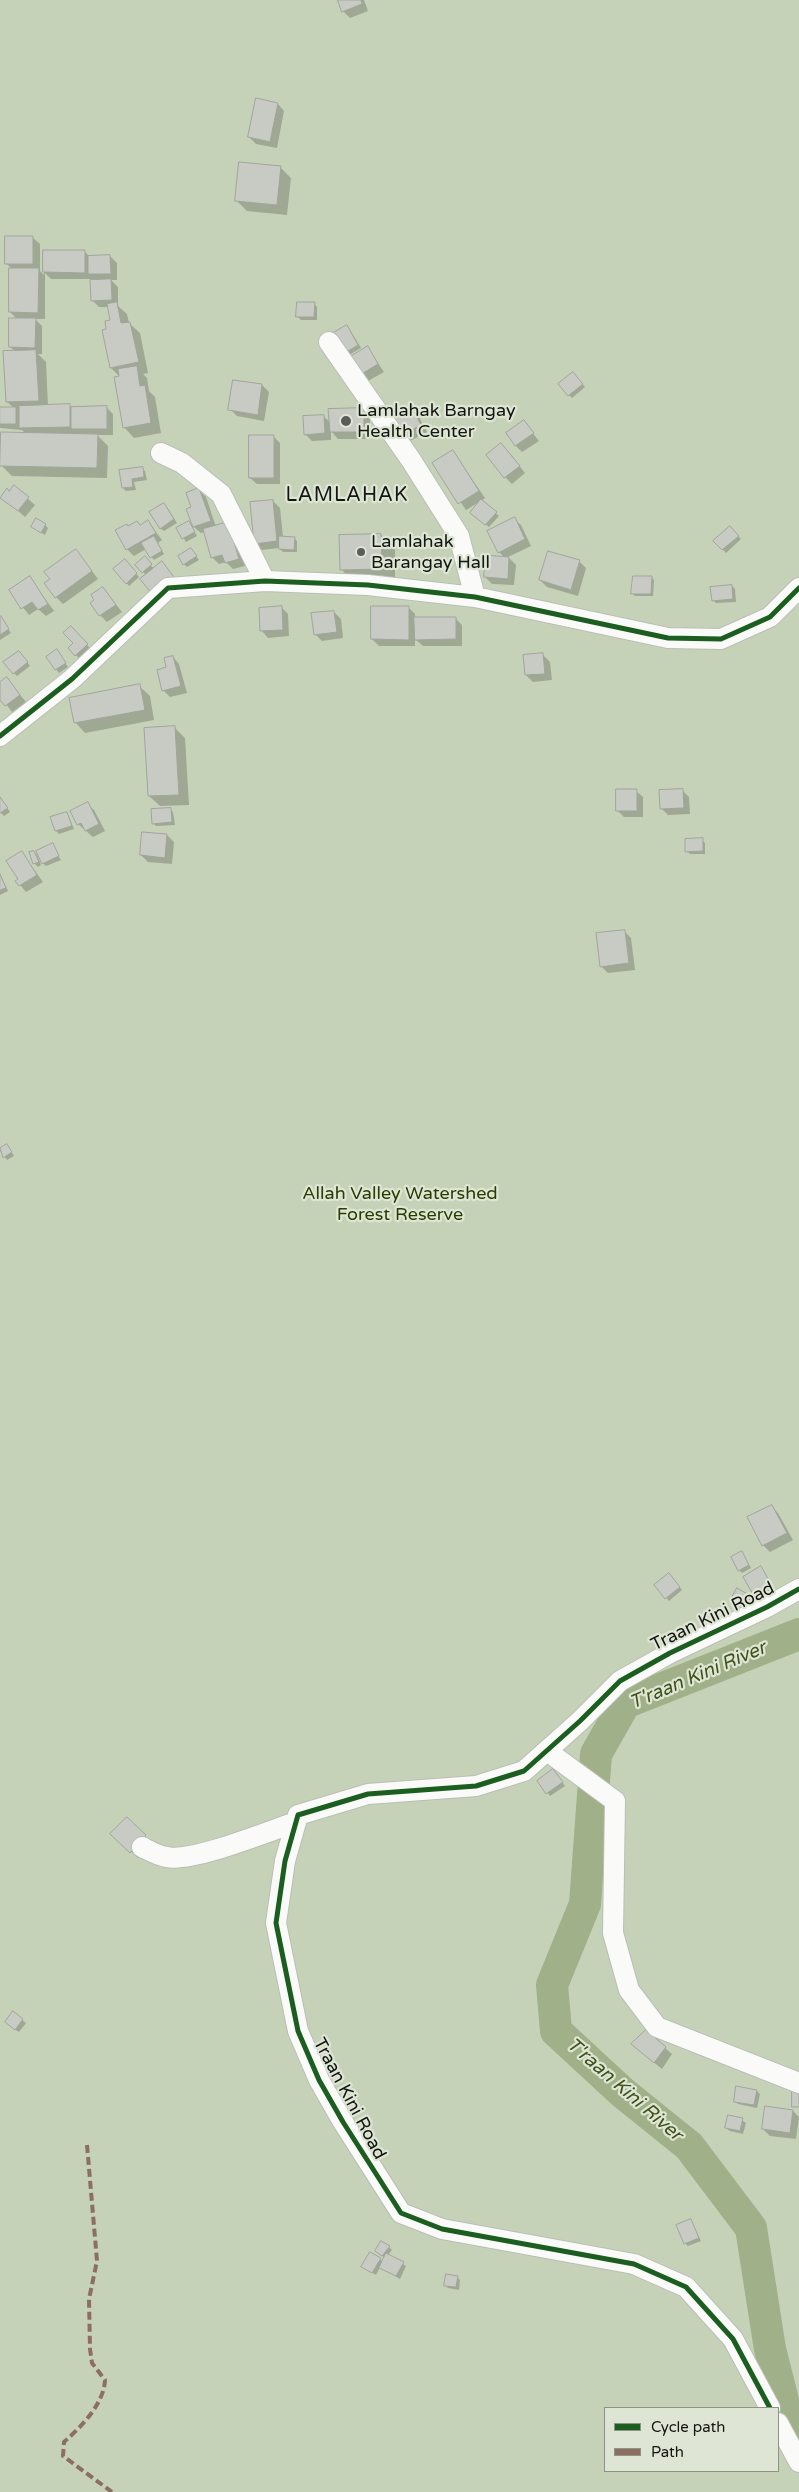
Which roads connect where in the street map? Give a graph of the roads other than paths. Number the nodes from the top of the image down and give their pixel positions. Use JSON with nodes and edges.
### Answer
{"nodes":[{"id":1,"x":329,"y":342,"type":"dead end"},
{"id":2,"x":161,"y":453,"type":"dead end"},
{"id":3,"x":265,"y":581,"type":"junction"},
{"id":4,"x":799,"y":588,"type":"edge"},
{"id":5,"x":475,"y":597,"type":"junction"},
{"id":6,"x":0,"y":736,"type":"edge"},
{"id":7,"x":799,"y":1589,"type":"edge"},
{"id":8,"x":547,"y":1751,"type":"junction"},
{"id":9,"x":296,"y":1822,"type":"junction"},
{"id":10,"x":142,"y":1847,"type":"dead end"},
{"id":11,"x":799,"y":2083,"type":"edge"},
{"id":12,"x":769,"y":2407,"type":"edge"},
{"id":13,"x":779,"y":2425,"type":"edge"},
{"id":14,"x":799,"y":2462,"type":"edge"}],
"edges":[{"from":1,"to":5,"type":"street"},
{"from":2,"to":3,"type":"street"},
{"from":3,"to":5,"type":"street"},
{"from":3,"to":6,"type":"street"},
{"from":4,"to":5,"type":"street"},
{"from":7,"to":8,"type":"street","name":"Traan Kini Road"},
{"from":8,"to":9,"type":"street","name":"Traan Kini Road"},
{"from":8,"to":11,"type":"street"},
{"from":9,"to":10,"type":"street"},
{"from":9,"to":12,"type":"street","name":"Traan Kini Road"},
{"from":13,"to":14,"type":"street"}]}
